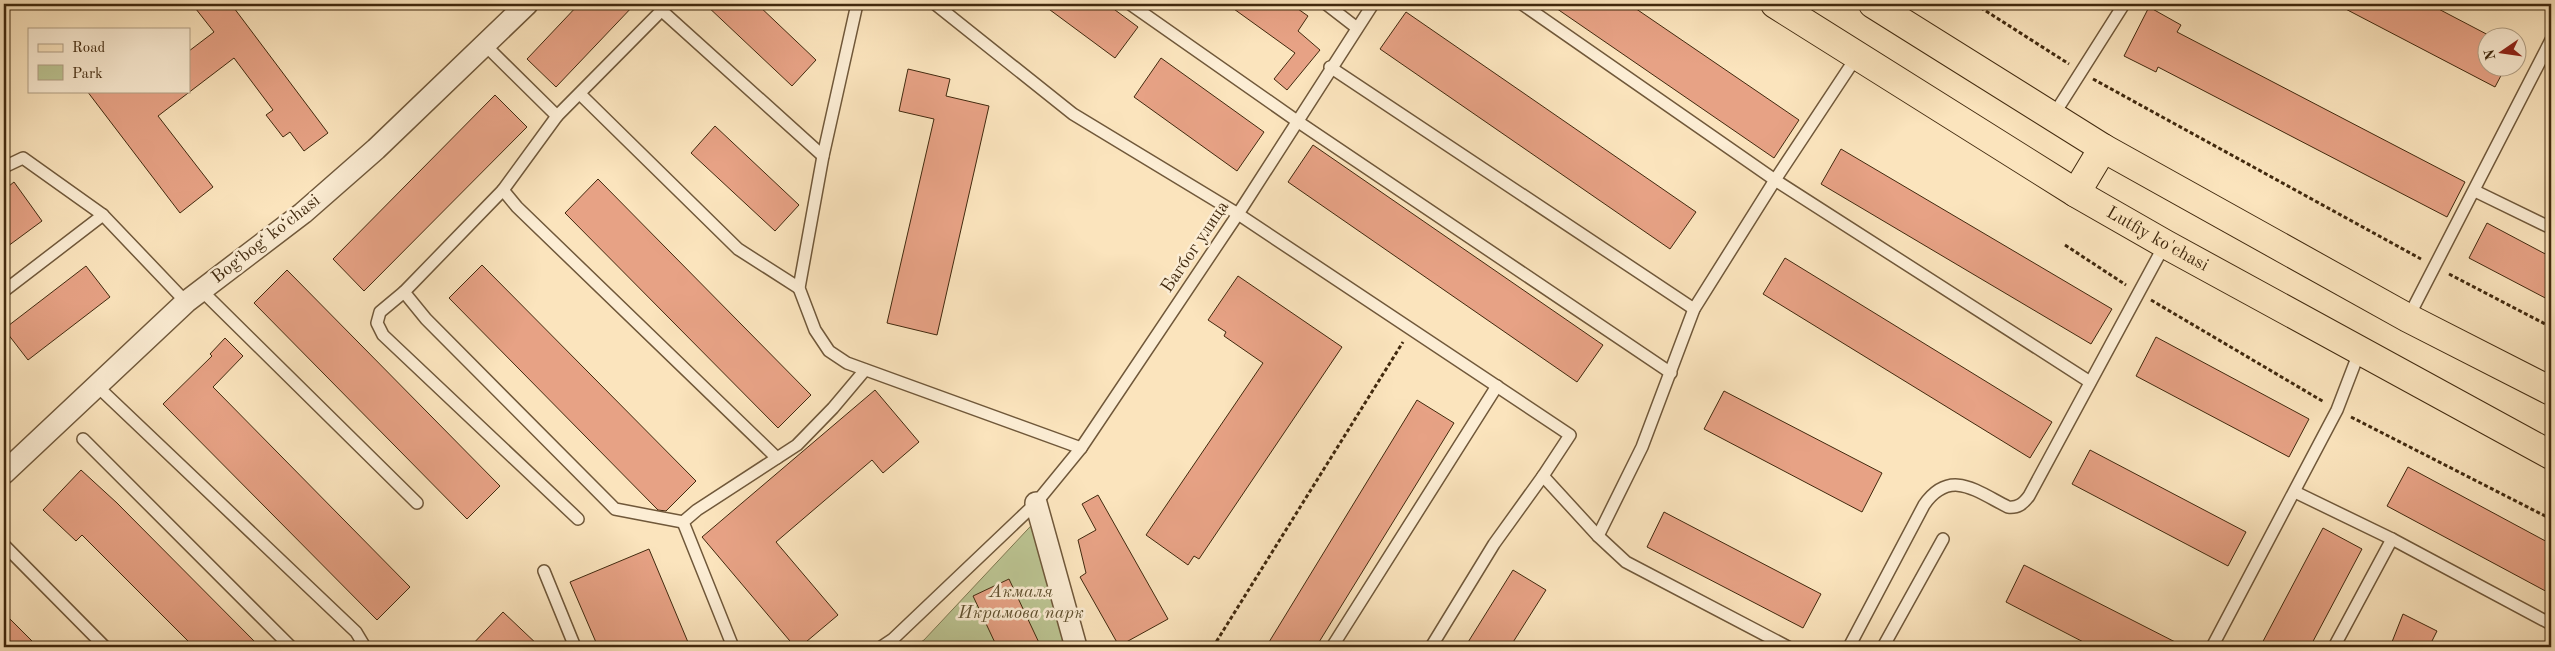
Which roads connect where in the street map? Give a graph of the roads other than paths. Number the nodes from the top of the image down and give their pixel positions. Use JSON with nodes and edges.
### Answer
{"nodes":[{"id":1,"x":527,"y":4,"type":"edge"},
{"id":2,"x":857,"y":4,"type":"edge"},
{"id":3,"x":935,"y":4,"type":"edge"},
{"id":4,"x":1130,"y":4,"type":"edge"},
{"id":5,"x":1326,"y":4,"type":"edge"},
{"id":6,"x":1373,"y":4,"type":"edge"},
{"id":7,"x":1522,"y":4,"type":"edge"},
{"id":8,"x":1775,"y":4,"type":"edge"},
{"id":9,"x":1873,"y":4,"type":"edge"},
{"id":10,"x":2124,"y":4,"type":"edge"},
{"id":11,"x":664,"y":7,"type":"edge"},
{"id":12,"x":1357,"y":28,"type":"junction"},
{"id":13,"x":2551,"y":40,"type":"edge"},
{"id":14,"x":484,"y":45,"type":"junction"},
{"id":15,"x":1857,"y":56,"type":"junction"},
{"id":16,"x":1330,"y":67,"type":"junction"},
{"id":17,"x":580,"y":94,"type":"junction"},
{"id":18,"x":557,"y":116,"type":"junction"},
{"id":19,"x":2052,"y":118,"type":"junction"},
{"id":20,"x":1297,"y":121,"type":"junction"},
{"id":21,"x":2103,"y":148,"type":"junction"},
{"id":22,"x":823,"y":156,"type":"junction"},
{"id":23,"x":4,"y":167,"type":"edge"},
{"id":24,"x":1775,"y":180,"type":"junction"},
{"id":25,"x":503,"y":190,"type":"junction"},
{"id":26,"x":2476,"y":191,"type":"junction"},
{"id":27,"x":2076,"y":193,"type":"junction"},
{"id":28,"x":1238,"y":214,"type":"junction"},
{"id":29,"x":103,"y":215,"type":"junction"},
{"id":30,"x":2551,"y":228,"type":"edge"},
{"id":31,"x":2165,"y":244,"type":"junction"},
{"id":32,"x":799,"y":288,"type":"junction"},
{"id":33,"x":4,"y":291,"type":"edge"},
{"id":34,"x":404,"y":292,"type":"junction"},
{"id":35,"x":193,"y":296,"type":"junction"},
{"id":36,"x":1694,"y":309,"type":"junction"},
{"id":37,"x":2408,"y":318,"type":"junction"},
{"id":38,"x":2360,"y":350,"type":"junction"},
{"id":39,"x":865,"y":370,"type":"junction"},
{"id":40,"x":1670,"y":373,"type":"junction"},
{"id":41,"x":2090,"y":382,"type":"junction"},
{"id":42,"x":97,"y":386,"type":"junction"},
{"id":43,"x":1497,"y":386,"type":"junction"},
{"id":44,"x":2551,"y":391,"type":"edge"},
{"id":45,"x":83,"y":439,"type":"dead end"},
{"id":46,"x":1081,"y":448,"type":"junction"},
{"id":47,"x":2551,"y":455,"type":"edge"},
{"id":48,"x":777,"y":458,"type":"junction"},
{"id":49,"x":4,"y":473,"type":"edge"},
{"id":50,"x":1543,"y":476,"type":"junction"},
{"id":51,"x":2295,"y":492,"type":"junction"},
{"id":52,"x":417,"y":503,"type":"dead end"},
{"id":53,"x":1036,"y":503,"type":"junction"},
{"id":54,"x":578,"y":519,"type":"dead end"},
{"id":55,"x":683,"y":522,"type":"junction"},
{"id":56,"x":1598,"y":536,"type":"junction"},
{"id":57,"x":1943,"y":539,"type":"dead end"},
{"id":58,"x":2392,"y":539,"type":"junction"},
{"id":59,"x":4,"y":545,"type":"edge"},
{"id":60,"x":544,"y":572,"type":"dead end"},
{"id":61,"x":2551,"y":624,"type":"edge"},
{"id":62,"x":105,"y":647,"type":"edge"},
{"id":63,"x":291,"y":647,"type":"edge"},
{"id":64,"x":365,"y":647,"type":"edge"},
{"id":65,"x":575,"y":647,"type":"edge"},
{"id":66,"x":733,"y":647,"type":"edge"},
{"id":67,"x":881,"y":647,"type":"edge"},
{"id":68,"x":1076,"y":647,"type":"edge"},
{"id":69,"x":1332,"y":647,"type":"edge"},
{"id":70,"x":1431,"y":647,"type":"edge"},
{"id":71,"x":1788,"y":647,"type":"edge"},
{"id":72,"x":1849,"y":647,"type":"edge"},
{"id":73,"x":1883,"y":647,"type":"edge"},
{"id":74,"x":2212,"y":647,"type":"edge"},
{"id":75,"x":2334,"y":647,"type":"edge"}],
"edges":[{"from":1,"to":14,"type":"street","name":"Bogʻbogʻ koʻchasi"},
{"from":2,"to":22,"type":"lane"},
{"from":3,"to":28,"type":"lane"},
{"from":4,"to":20,"type":"lane"},
{"from":5,"to":12,"type":"lane"},
{"from":6,"to":12,"type":"lane","name":"Багбог улица"},
{"from":7,"to":24,"type":"lane"},
{"from":8,"to":15,"type":"main road","name":"Lutfiy ko'chasi"},
{"from":9,"to":19,"type":"main road"},
{"from":10,"to":19,"type":"lane"},
{"from":11,"to":17,"type":"lane"},
{"from":11,"to":22,"type":"lane"},
{"from":12,"to":16,"type":"lane","name":"Багбог улица"},
{"from":13,"to":26,"type":"lane"},
{"from":14,"to":18,"type":"lane"},
{"from":14,"to":35,"type":"street","name":"Bogʻbogʻ koʻchasi"},
{"from":15,"to":24,"type":"lane"},
{"from":15,"to":27,"type":"main road","name":"Lutfiy ko'chasi"},
{"from":16,"to":20,"type":"lane","name":"Багбог улица"},
{"from":16,"to":36,"type":"lane"},
{"from":17,"to":18,"type":"lane"},
{"from":17,"to":32,"type":"lane"},
{"from":18,"to":25,"type":"lane"},
{"from":19,"to":21,"type":"main road"},
{"from":20,"to":28,"type":"lane","name":"Багбог улица"},
{"from":20,"to":40,"type":"lane"},
{"from":21,"to":27,"type":"main road"},
{"from":21,"to":37,"type":"main road"},
{"from":22,"to":32,"type":"lane"},
{"from":23,"to":29,"type":"lane"},
{"from":24,"to":36,"type":"lane"},
{"from":24,"to":41,"type":"lane"},
{"from":25,"to":34,"type":"lane"},
{"from":25,"to":48,"type":"lane"},
{"from":26,"to":30,"type":"lane"},
{"from":26,"to":37,"type":"lane"},
{"from":27,"to":31,"type":"main road","name":"Lutfiy ko'chasi"},
{"from":28,"to":43,"type":"lane"},
{"from":28,"to":46,"type":"lane","name":"Багбог улица"},
{"from":29,"to":33,"type":"lane"},
{"from":29,"to":35,"type":"lane"},
{"from":31,"to":38,"type":"main road","name":"Lutfiy ko'chasi"},
{"from":31,"to":41,"type":"lane"},
{"from":32,"to":39,"type":"lane"},
{"from":34,"to":54,"type":"lane"},
{"from":34,"to":55,"type":"lane"},
{"from":35,"to":42,"type":"street","name":"Bogʻbogʻ koʻchasi"},
{"from":35,"to":52,"type":"lane"},
{"from":36,"to":40,"type":"lane"},
{"from":37,"to":44,"type":"main road"},
{"from":38,"to":47,"type":"main road","name":"Lutfiy ko'chasi"},
{"from":38,"to":51,"type":"lane"},
{"from":39,"to":46,"type":"lane"},
{"from":39,"to":48,"type":"lane"},
{"from":40,"to":56,"type":"lane"},
{"from":41,"to":72,"type":"lane"},
{"from":42,"to":49,"type":"street","name":"Bogʻbogʻ koʻchasi"},
{"from":42,"to":64,"type":"lane"},
{"from":43,"to":50,"type":"lane"},
{"from":43,"to":69,"type":"lane"},
{"from":45,"to":63,"type":"lane"},
{"from":46,"to":53,"type":"lane","name":"Багбог улица"},
{"from":48,"to":55,"type":"lane"},
{"from":50,"to":56,"type":"lane"},
{"from":50,"to":70,"type":"lane"},
{"from":51,"to":58,"type":"lane"},
{"from":51,"to":74,"type":"lane"},
{"from":53,"to":67,"type":"lane","name":"Багбог улица"},
{"from":53,"to":68,"type":"street"},
{"from":55,"to":66,"type":"lane"},
{"from":56,"to":71,"type":"lane"},
{"from":57,"to":73,"type":"lane"},
{"from":58,"to":61,"type":"lane"},
{"from":58,"to":75,"type":"lane"},
{"from":59,"to":62,"type":"lane"},
{"from":60,"to":65,"type":"lane"}]}
